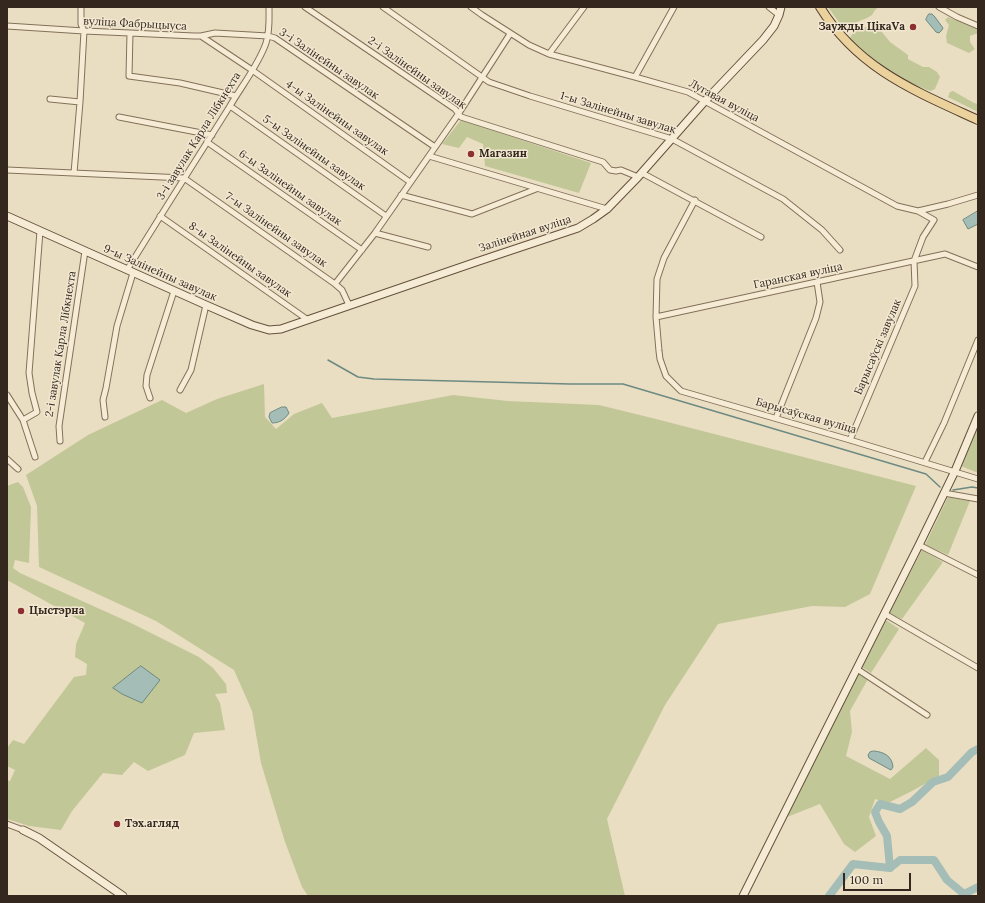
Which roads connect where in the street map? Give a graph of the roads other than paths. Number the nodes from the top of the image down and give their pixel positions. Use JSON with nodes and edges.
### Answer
{"nodes":[{"id":1,"x":81,"y":7,"type":"edge"},
{"id":2,"x":269,"y":7,"type":"edge"},
{"id":3,"x":305,"y":7,"type":"edge"},
{"id":4,"x":383,"y":7,"type":"edge"},
{"id":5,"x":471,"y":7,"type":"edge"},
{"id":6,"x":584,"y":7,"type":"edge"},
{"id":7,"x":674,"y":7,"type":"edge"},
{"id":8,"x":769,"y":7,"type":"edge"},
{"id":9,"x":781,"y":7,"type":"edge"},
{"id":10,"x":820,"y":7,"type":"edge"},
{"id":11,"x":939,"y":7,"type":"edge"},
{"id":12,"x":779,"y":15,"type":"junction"},
{"id":13,"x":7,"y":26,"type":"edge"},
{"id":14,"x":978,"y":26,"type":"edge"},
{"id":15,"x":84,"y":31,"type":"junction"},
{"id":16,"x":130,"y":33,"type":"junction"},
{"id":17,"x":510,"y":34,"type":"junction"},
{"id":18,"x":201,"y":36,"type":"junction"},
{"id":19,"x":268,"y":36,"type":"junction"},
{"id":20,"x":549,"y":54,"type":"junction"},
{"id":21,"x":252,"y":70,"type":"junction"},
{"id":22,"x":483,"y":77,"type":"junction"},
{"id":23,"x":635,"y":77,"type":"junction"},
{"id":24,"x":236,"y":96,"type":"junction"},
{"id":25,"x":50,"y":99,"type":"dead end"},
{"id":26,"x":705,"y":101,"type":"junction"},
{"id":27,"x":80,"y":102,"type":"junction"},
{"id":28,"x":230,"y":106,"type":"junction"},
{"id":29,"x":459,"y":113,"type":"junction"},
{"id":30,"x":119,"y":117,"type":"dead end"},
{"id":31,"x":978,"y":120,"type":"edge"},
{"id":32,"x":212,"y":135,"type":"junction"},
{"id":33,"x":672,"y":139,"type":"junction"},
{"id":34,"x":207,"y":142,"type":"junction"},
{"id":35,"x":435,"y":147,"type":"junction"},
{"id":36,"x":429,"y":156,"type":"junction"},
{"id":37,"x":7,"y":170,"type":"edge"},
{"id":38,"x":74,"y":173,"type":"junction"},
{"id":39,"x":640,"y":175,"type":"junction"},
{"id":40,"x":184,"y":178,"type":"junction"},
{"id":41,"x":410,"y":182,"type":"junction"},
{"id":42,"x":536,"y":189,"type":"junction"},
{"id":43,"x":401,"y":195,"type":"junction"},
{"id":44,"x":978,"y":195,"type":"edge"},
{"id":45,"x":694,"y":200,"type":"junction"},
{"id":46,"x":607,"y":209,"type":"junction"},
{"id":47,"x":918,"y":211,"type":"junction"},
{"id":48,"x":7,"y":216,"type":"edge"},
{"id":49,"x":160,"y":216,"type":"junction"},
{"id":50,"x":386,"y":216,"type":"junction"},
{"id":51,"x":40,"y":232,"type":"junction"},
{"id":52,"x":375,"y":233,"type":"junction"},
{"id":53,"x":761,"y":237,"type":"dead end"},
{"id":54,"x":428,"y":247,"type":"dead end"},
{"id":55,"x":362,"y":250,"type":"junction"},
{"id":56,"x":840,"y":250,"type":"dead end"},
{"id":57,"x":85,"y":251,"type":"junction"},
{"id":58,"x":914,"y":261,"type":"junction"},
{"id":59,"x":978,"y":267,"type":"edge"},
{"id":60,"x":130,"y":272,"type":"junction"},
{"id":61,"x":817,"y":282,"type":"junction"},
{"id":62,"x":335,"y":284,"type":"junction"},
{"id":63,"x":174,"y":291,"type":"junction"},
{"id":64,"x":206,"y":305,"type":"junction"},
{"id":65,"x":349,"y":305,"type":"junction"},
{"id":66,"x":656,"y":317,"type":"junction"},
{"id":67,"x":308,"y":320,"type":"junction"},
{"id":68,"x":978,"y":340,"type":"edge"},
{"id":69,"x":180,"y":390,"type":"dead end"},
{"id":70,"x":7,"y":395,"type":"edge"},
{"id":71,"x":150,"y":398,"type":"dead end"},
{"id":72,"x":978,"y":416,"type":"edge"},
{"id":73,"x":104,"y":417,"type":"dead end"},
{"id":74,"x":776,"y":418,"type":"junction"},
{"id":75,"x":24,"y":420,"type":"junction"},
{"id":76,"x":850,"y":440,"type":"junction"},
{"id":77,"x":60,"y":441,"type":"dead end"},
{"id":78,"x":35,"y":457,"type":"dead end"},
{"id":79,"x":7,"y":459,"type":"edge"},
{"id":80,"x":925,"y":462,"type":"junction"},
{"id":81,"x":18,"y":469,"type":"dead end"},
{"id":82,"x":955,"y":471,"type":"junction"},
{"id":83,"x":978,"y":479,"type":"edge"},
{"id":84,"x":944,"y":493,"type":"junction"},
{"id":85,"x":977,"y":499,"type":"edge"},
{"id":86,"x":919,"y":546,"type":"junction"},
{"id":87,"x":978,"y":575,"type":"edge"},
{"id":88,"x":885,"y":614,"type":"junction"},
{"id":89,"x":978,"y":668,"type":"edge"},
{"id":90,"x":857,"y":669,"type":"junction"},
{"id":91,"x":927,"y":715,"type":"dead end"},
{"id":92,"x":7,"y":824,"type":"edge"},
{"id":93,"x":23,"y":830,"type":"joint"},
{"id":94,"x":123,"y":896,"type":"edge"},
{"id":95,"x":743,"y":896,"type":"edge"}],
"edges":[{"from":1,"to":15,"type":"street"},
{"from":2,"to":19,"type":"street","name":"3-і завулак Карла Лібкнехта"},
{"from":3,"to":29,"type":"street","name":"2-і Залінейны завулак"},
{"from":4,"to":22,"type":"street","name":"1-ы Залінейны завулак"},
{"from":5,"to":17,"type":"street","name":"Лугавая вуліца"},
{"from":6,"to":20,"type":"street"},
{"from":7,"to":23,"type":"street"},
{"from":8,"to":12,"type":"street"},
{"from":9,"to":12,"type":"street","name":"Залінейная вуліца"},
{"from":10,"to":31,"type":"main road"},
{"from":11,"to":14,"type":"street"},
{"from":12,"to":26,"type":"street","name":"Залінейная вуліца"},
{"from":13,"to":15,"type":"street","name":"вуліца Фабрыцыуса"},
{"from":15,"to":16,"type":"street","name":"вуліца Фабрыцыуса"},
{"from":15,"to":27,"type":"street"},
{"from":16,"to":18,"type":"street","name":"вуліца Фабрыцыуса"},
{"from":16,"to":24,"type":"street"},
{"from":17,"to":20,"type":"street","name":"Лугавая вуліца"},
{"from":17,"to":22,"type":"street"},
{"from":18,"to":19,"type":"street","name":"3-і Залінейны завулак"},
{"from":18,"to":21,"type":"street","name":"вуліца Фабрыцыуса"},
{"from":19,"to":21,"type":"street","name":"3-і завулак Карла Лібкнехта"},
{"from":19,"to":35,"type":"street","name":"3-і Залінейны завулак"},
{"from":20,"to":23,"type":"street","name":"Лугавая вуліца"},
{"from":21,"to":24,"type":"street","name":"3-і завулак Карла Лібкнехта"},
{"from":21,"to":41,"type":"street","name":"4-ы Залінейны завулак"},
{"from":22,"to":29,"type":"street"},
{"from":22,"to":33,"type":"street","name":"1-ы Залінейны завулак"},
{"from":23,"to":26,"type":"street","name":"Лугавая вуліца"},
{"from":24,"to":28,"type":"street","name":"3-і завулак Карла Лібкнехта"},
{"from":25,"to":27,"type":"street"},
{"from":26,"to":33,"type":"street","name":"Залінейная вуліца"},
{"from":26,"to":47,"type":"street","name":"Лугавая вуліца"},
{"from":27,"to":38,"type":"street"},
{"from":28,"to":32,"type":"street","name":"3-і завулак Карла Лібкнехта"},
{"from":28,"to":50,"type":"street","name":"5-ы Залінейны завулак"},
{"from":29,"to":35,"type":"street"},
{"from":29,"to":39,"type":"street","name":"2-і Залінейны завулак"},
{"from":30,"to":32,"type":"street"},
{"from":32,"to":34,"type":"street","name":"3-і завулак Карла Лібкнехта"},
{"from":33,"to":39,"type":"street","name":"Залінейная вуліца"},
{"from":33,"to":56,"type":"street","name":"1-ы Залінейны завулак"},
{"from":34,"to":40,"type":"street","name":"3-і завулак Карла Лібкнехта"},
{"from":34,"to":55,"type":"street","name":"6-ы Залінейны завулак"},
{"from":35,"to":36,"type":"street"},
{"from":36,"to":41,"type":"street"},
{"from":36,"to":42,"type":"street"},
{"from":37,"to":38,"type":"street"},
{"from":38,"to":40,"type":"street"},
{"from":39,"to":45,"type":"street","name":"2-і Залінейны завулак"},
{"from":39,"to":46,"type":"street","name":"Залінейная вуліца"},
{"from":40,"to":49,"type":"street","name":"3-і завулак Карла Лібкнехта"},
{"from":40,"to":62,"type":"street","name":"7-ы Залінейны завулак"},
{"from":41,"to":43,"type":"street"},
{"from":42,"to":43,"type":"street"},
{"from":42,"to":46,"type":"street"},
{"from":43,"to":50,"type":"street"},
{"from":44,"to":47,"type":"street"},
{"from":45,"to":53,"type":"street","name":"2-і Залінейны завулак"},
{"from":45,"to":66,"type":"street"},
{"from":46,"to":65,"type":"street","name":"Залінейная вуліца"},
{"from":47,"to":58,"type":"street"},
{"from":48,"to":51,"type":"street","name":"9-ы Залінейны завулак"},
{"from":49,"to":60,"type":"street","name":"3-і завулак Карла Лібкнехта"},
{"from":49,"to":67,"type":"street","name":"8-ы Залінейны завулак"},
{"from":50,"to":52,"type":"street"},
{"from":51,"to":57,"type":"street","name":"9-ы Залінейны завулак"},
{"from":51,"to":75,"type":"street"},
{"from":52,"to":54,"type":"street"},
{"from":52,"to":55,"type":"street"},
{"from":55,"to":62,"type":"street"},
{"from":57,"to":60,"type":"street","name":"9-ы Залінейны завулак"},
{"from":57,"to":77,"type":"street","name":"2-і завулак Карла Лібкнехта"},
{"from":58,"to":59,"type":"street","name":"Гаранская вуліца"},
{"from":58,"to":61,"type":"street","name":"Гаранская вуліца"},
{"from":58,"to":76,"type":"street","name":"Барысаўскі завулак"},
{"from":60,"to":63,"type":"street","name":"9-ы Залінейны завулак"},
{"from":60,"to":73,"type":"street","name":"3-і завулак Карла Лібкнехта"},
{"from":61,"to":66,"type":"street","name":"Гаранская вуліца"},
{"from":61,"to":74,"type":"street"},
{"from":62,"to":65,"type":"street","name":"7-ы Залінейны завулак"},
{"from":63,"to":64,"type":"street","name":"9-ы Залінейны завулак"},
{"from":63,"to":71,"type":"street"},
{"from":64,"to":67,"type":"street","name":"9-ы Залінейны завулак"},
{"from":64,"to":69,"type":"street"},
{"from":65,"to":67,"type":"street","name":"Залінейная вуліца"},
{"from":66,"to":74,"type":"street","name":"Барысаўская вуліца"},
{"from":68,"to":80,"type":"street"},
{"from":70,"to":75,"type":"street"},
{"from":72,"to":82,"type":"street"},
{"from":74,"to":76,"type":"street","name":"Барысаўская вуліца"},
{"from":75,"to":78,"type":"street"},
{"from":76,"to":80,"type":"street","name":"Барысаўская вуліца"},
{"from":79,"to":81,"type":"street"},
{"from":80,"to":82,"type":"street","name":"Барысаўская вуліца"},
{"from":82,"to":83,"type":"street","name":"Барысаўская вуліца"},
{"from":82,"to":84,"type":"street"},
{"from":84,"to":85,"type":"street"},
{"from":84,"to":86,"type":"street"},
{"from":86,"to":87,"type":"street"},
{"from":86,"to":88,"type":"street"},
{"from":88,"to":89,"type":"street"},
{"from":88,"to":90,"type":"street"},
{"from":90,"to":91,"type":"street"},
{"from":90,"to":95,"type":"street"},
{"from":92,"to":93,"type":"street"},
{"from":93,"to":94,"type":"street"}]}
